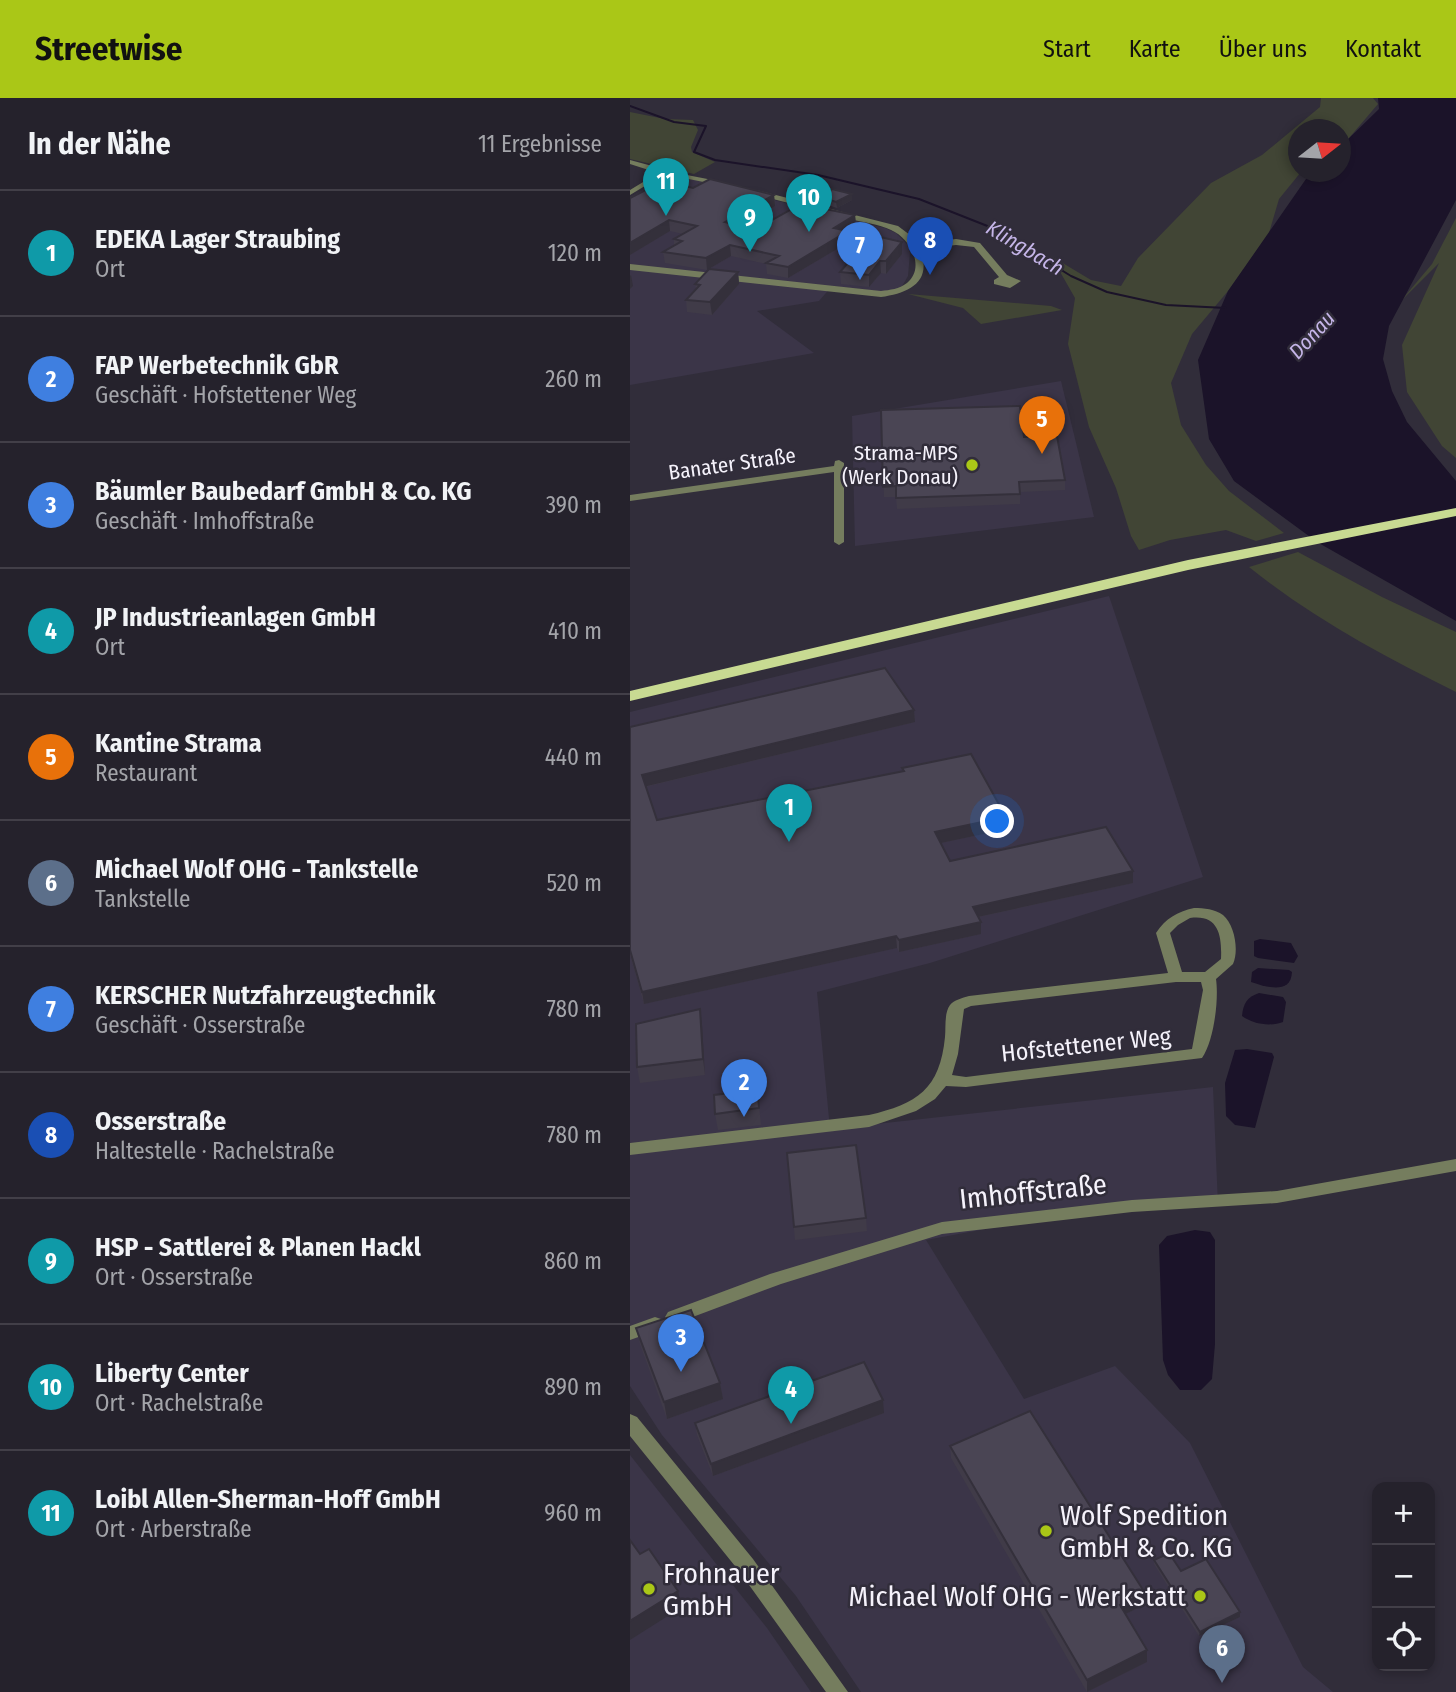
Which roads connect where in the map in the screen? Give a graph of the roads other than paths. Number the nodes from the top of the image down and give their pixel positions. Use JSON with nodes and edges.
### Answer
{"nodes":[{"id":1,"x":630,"y":162,"type":"edge"},
{"id":2,"x":664,"y":172,"type":"junction"},
{"id":3,"x":733,"y":187,"type":"edge"},
{"id":4,"x":745,"y":190,"type":"edge"},
{"id":5,"x":630,"y":193,"type":"edge"},
{"id":6,"x":965,"y":231,"type":"dead end"},
{"id":7,"x":970,"y":243,"type":"junction"},
{"id":8,"x":917,"y":247,"type":"junction"},
{"id":9,"x":630,"y":267,"type":"edge"},
{"id":10,"x":1004,"y":277,"type":"dead end"},
{"id":11,"x":630,"y":498,"type":"edge"},
{"id":12,"x":1456,"y":512,"type":"edge"},
{"id":13,"x":839,"y":542,"type":"dead end"},
{"id":14,"x":630,"y":696,"type":"edge"},
{"id":15,"x":1176,"y":977,"type":"junction"},
{"id":16,"x":1208,"y":977,"type":"junction"},
{"id":17,"x":942,"y":1080,"type":"junction"},
{"id":18,"x":630,"y":1149,"type":"edge"},
{"id":19,"x":1456,"y":1166,"type":"edge"},
{"id":20,"x":630,"y":1333,"type":"edge"},
{"id":21,"x":630,"y":1422,"type":"edge"},
{"id":22,"x":838,"y":1692,"type":"edge"}],
"edges":[{"from":1,"to":2,"type":"street"},
{"from":2,"to":3,"type":"street"},
{"from":2,"to":5,"type":"street"},
{"from":4,"to":8,"type":"street"},
{"from":6,"to":7,"type":"street"},
{"from":7,"to":8,"type":"street"},
{"from":7,"to":10,"type":"street"},
{"from":8,"to":9,"type":"street"},
{"from":11,"to":13,"type":"street","name":"Banater Straße"},
{"from":12,"to":14,"type":"highway"},
{"from":15,"to":16,"type":"street"},
{"from":15,"to":16,"type":"street"},
{"from":15,"to":17,"type":"street"},
{"from":16,"to":17,"type":"street","name":"Hofstettener Weg"},
{"from":17,"to":18,"type":"street"},
{"from":19,"to":20,"type":"street","name":"Imhoffstraße"},
{"from":21,"to":22,"type":"street"}]}
